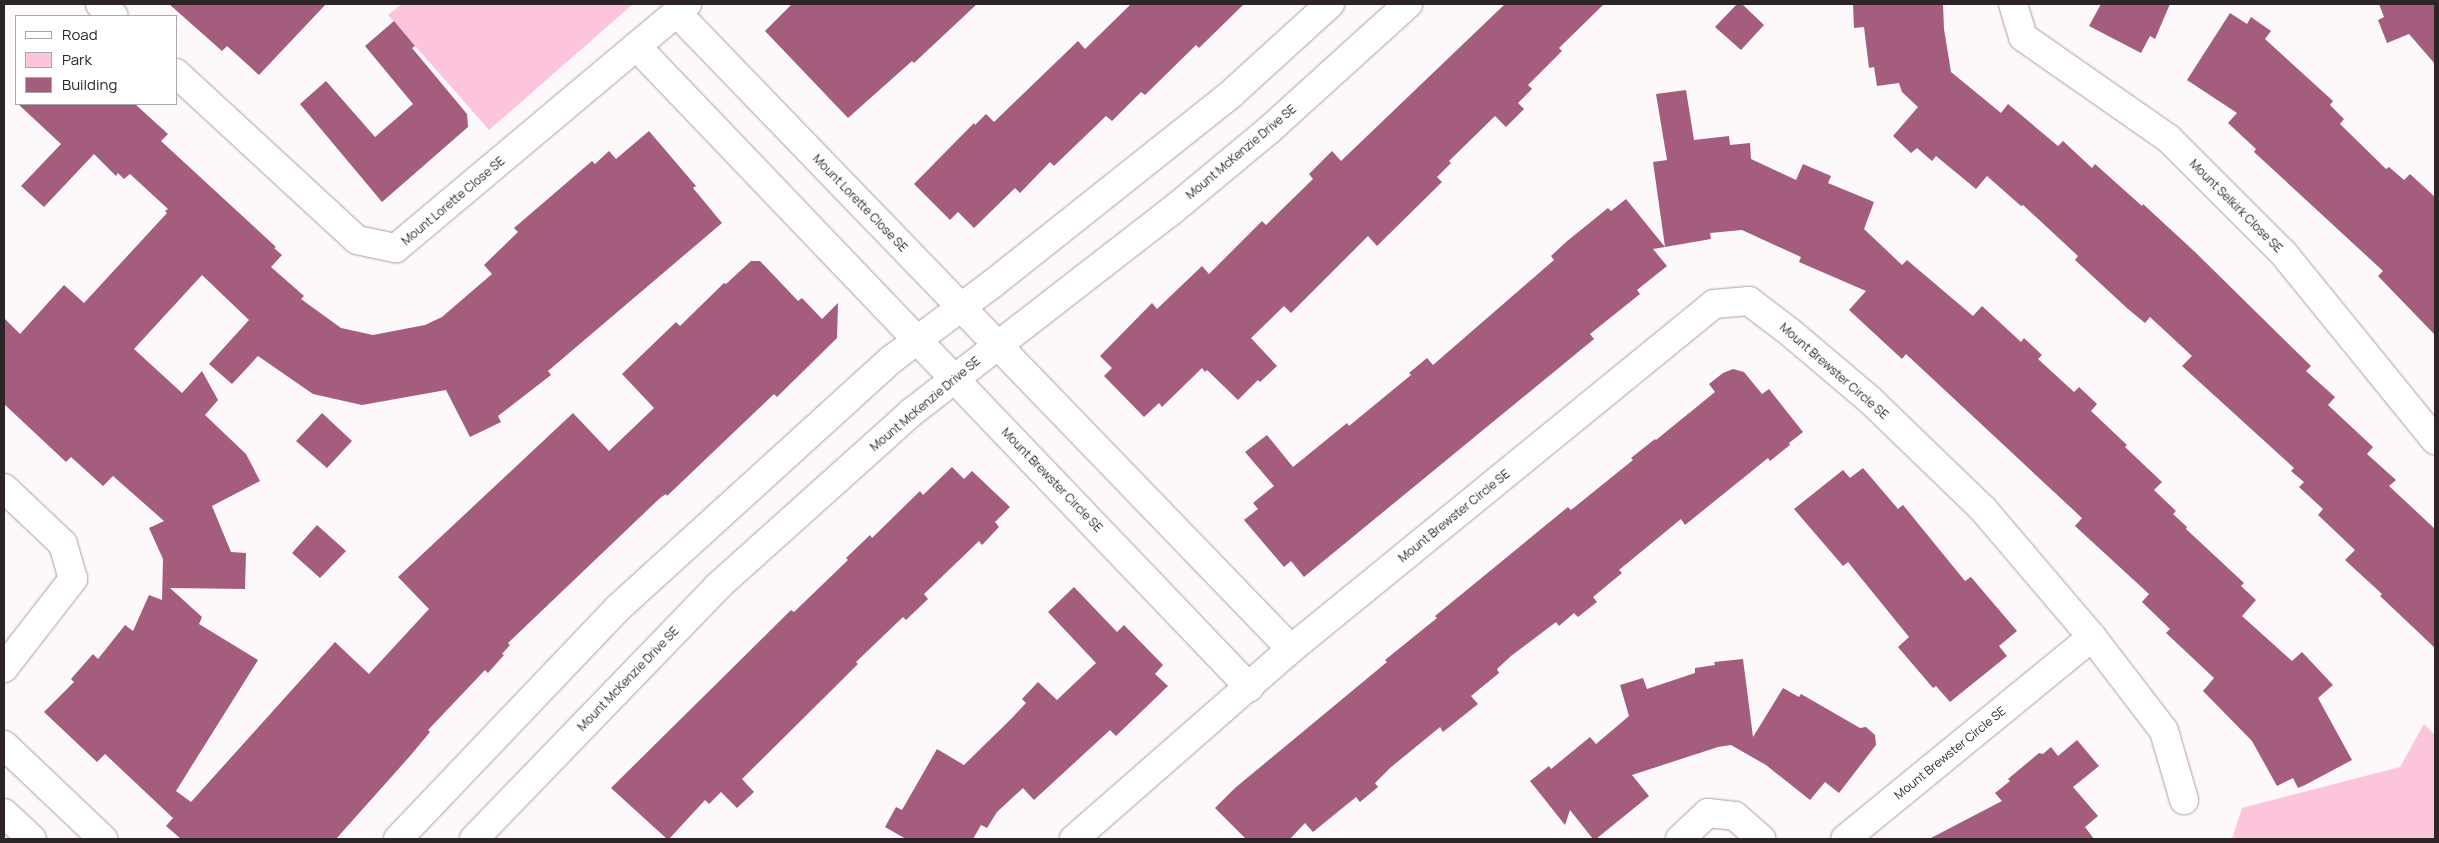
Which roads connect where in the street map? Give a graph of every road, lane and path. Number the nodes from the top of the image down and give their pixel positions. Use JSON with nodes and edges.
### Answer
{"nodes":[{"id":1,"x":100,"y":4,"type":"edge"},
{"id":2,"x":1330,"y":4,"type":"edge"},
{"id":3,"x":1408,"y":4,"type":"edge"},
{"id":4,"x":2013,"y":4,"type":"edge"},
{"id":5,"x":682,"y":8,"type":"edge"},
{"id":6,"x":113,"y":15,"type":"edge"},
{"id":7,"x":637,"y":46,"type":"junction"},
{"id":8,"x":178,"y":75,"type":"edge"},
{"id":9,"x":959,"y":307,"type":"junction"},
{"id":10,"x":917,"y":338,"type":"junction"},
{"id":11,"x":998,"y":345,"type":"junction"},
{"id":12,"x":955,"y":379,"type":"junction"},
{"id":13,"x":2435,"y":440,"type":"edge"},
{"id":14,"x":4,"y":488,"type":"edge"},
{"id":15,"x":2092,"y":637,"type":"junction"},
{"id":16,"x":1291,"y":649,"type":"junction"},
{"id":17,"x":4,"y":668,"type":"edge"},
{"id":18,"x":1249,"y":687,"type":"junction"},
{"id":19,"x":4,"y":745,"type":"edge"},
{"id":20,"x":2184,"y":800,"type":"dead end"},
{"id":21,"x":4,"y":813,"type":"edge"},
{"id":22,"x":32,"y":839,"type":"edge"},
{"id":23,"x":103,"y":839,"type":"edge"},
{"id":24,"x":398,"y":839,"type":"edge"},
{"id":25,"x":474,"y":839,"type":"edge"},
{"id":26,"x":1074,"y":839,"type":"edge"},
{"id":27,"x":1680,"y":839,"type":"edge"},
{"id":28,"x":1761,"y":839,"type":"edge"},
{"id":29,"x":1846,"y":839,"type":"edge"}],
"edges":[{"from":1,"to":6,"type":"street"},
{"from":2,"to":9,"type":"street"},
{"from":3,"to":11,"type":"street","name":"Mount McKenzie Drive SE"},
{"from":4,"to":13,"type":"street","name":"Mount Selkirk Close SE"},
{"from":5,"to":7,"type":"street","name":"Mount Lorette Close SE"},
{"from":5,"to":9,"type":"street","name":"Mount Lorette Close SE"},
{"from":7,"to":8,"type":"street","name":"Mount Lorette Close SE"},
{"from":7,"to":10,"type":"street"},
{"from":9,"to":10,"type":"street"},
{"from":9,"to":11,"type":"street"},
{"from":10,"to":12,"type":"street","name":"Mount Brewster Circle SE"},
{"from":10,"to":24,"type":"street"},
{"from":11,"to":12,"type":"street","name":"Mount McKenzie Drive SE"},
{"from":11,"to":16,"type":"street"},
{"from":12,"to":18,"type":"street","name":"Mount Brewster Circle SE"},
{"from":12,"to":25,"type":"street","name":"Mount McKenzie Drive SE"},
{"from":14,"to":17,"type":"street"},
{"from":15,"to":16,"type":"street","name":"Mount Brewster Circle SE"},
{"from":15,"to":20,"type":"street"},
{"from":15,"to":29,"type":"street","name":"Mount Brewster Circle SE"},
{"from":16,"to":18,"type":"street","name":"Mount Brewster Circle SE"},
{"from":18,"to":26,"type":"street","name":"Mount Brewster Circle SE"},
{"from":19,"to":23,"type":"street"},
{"from":21,"to":22,"type":"street"},
{"from":27,"to":28,"type":"street"}]}
